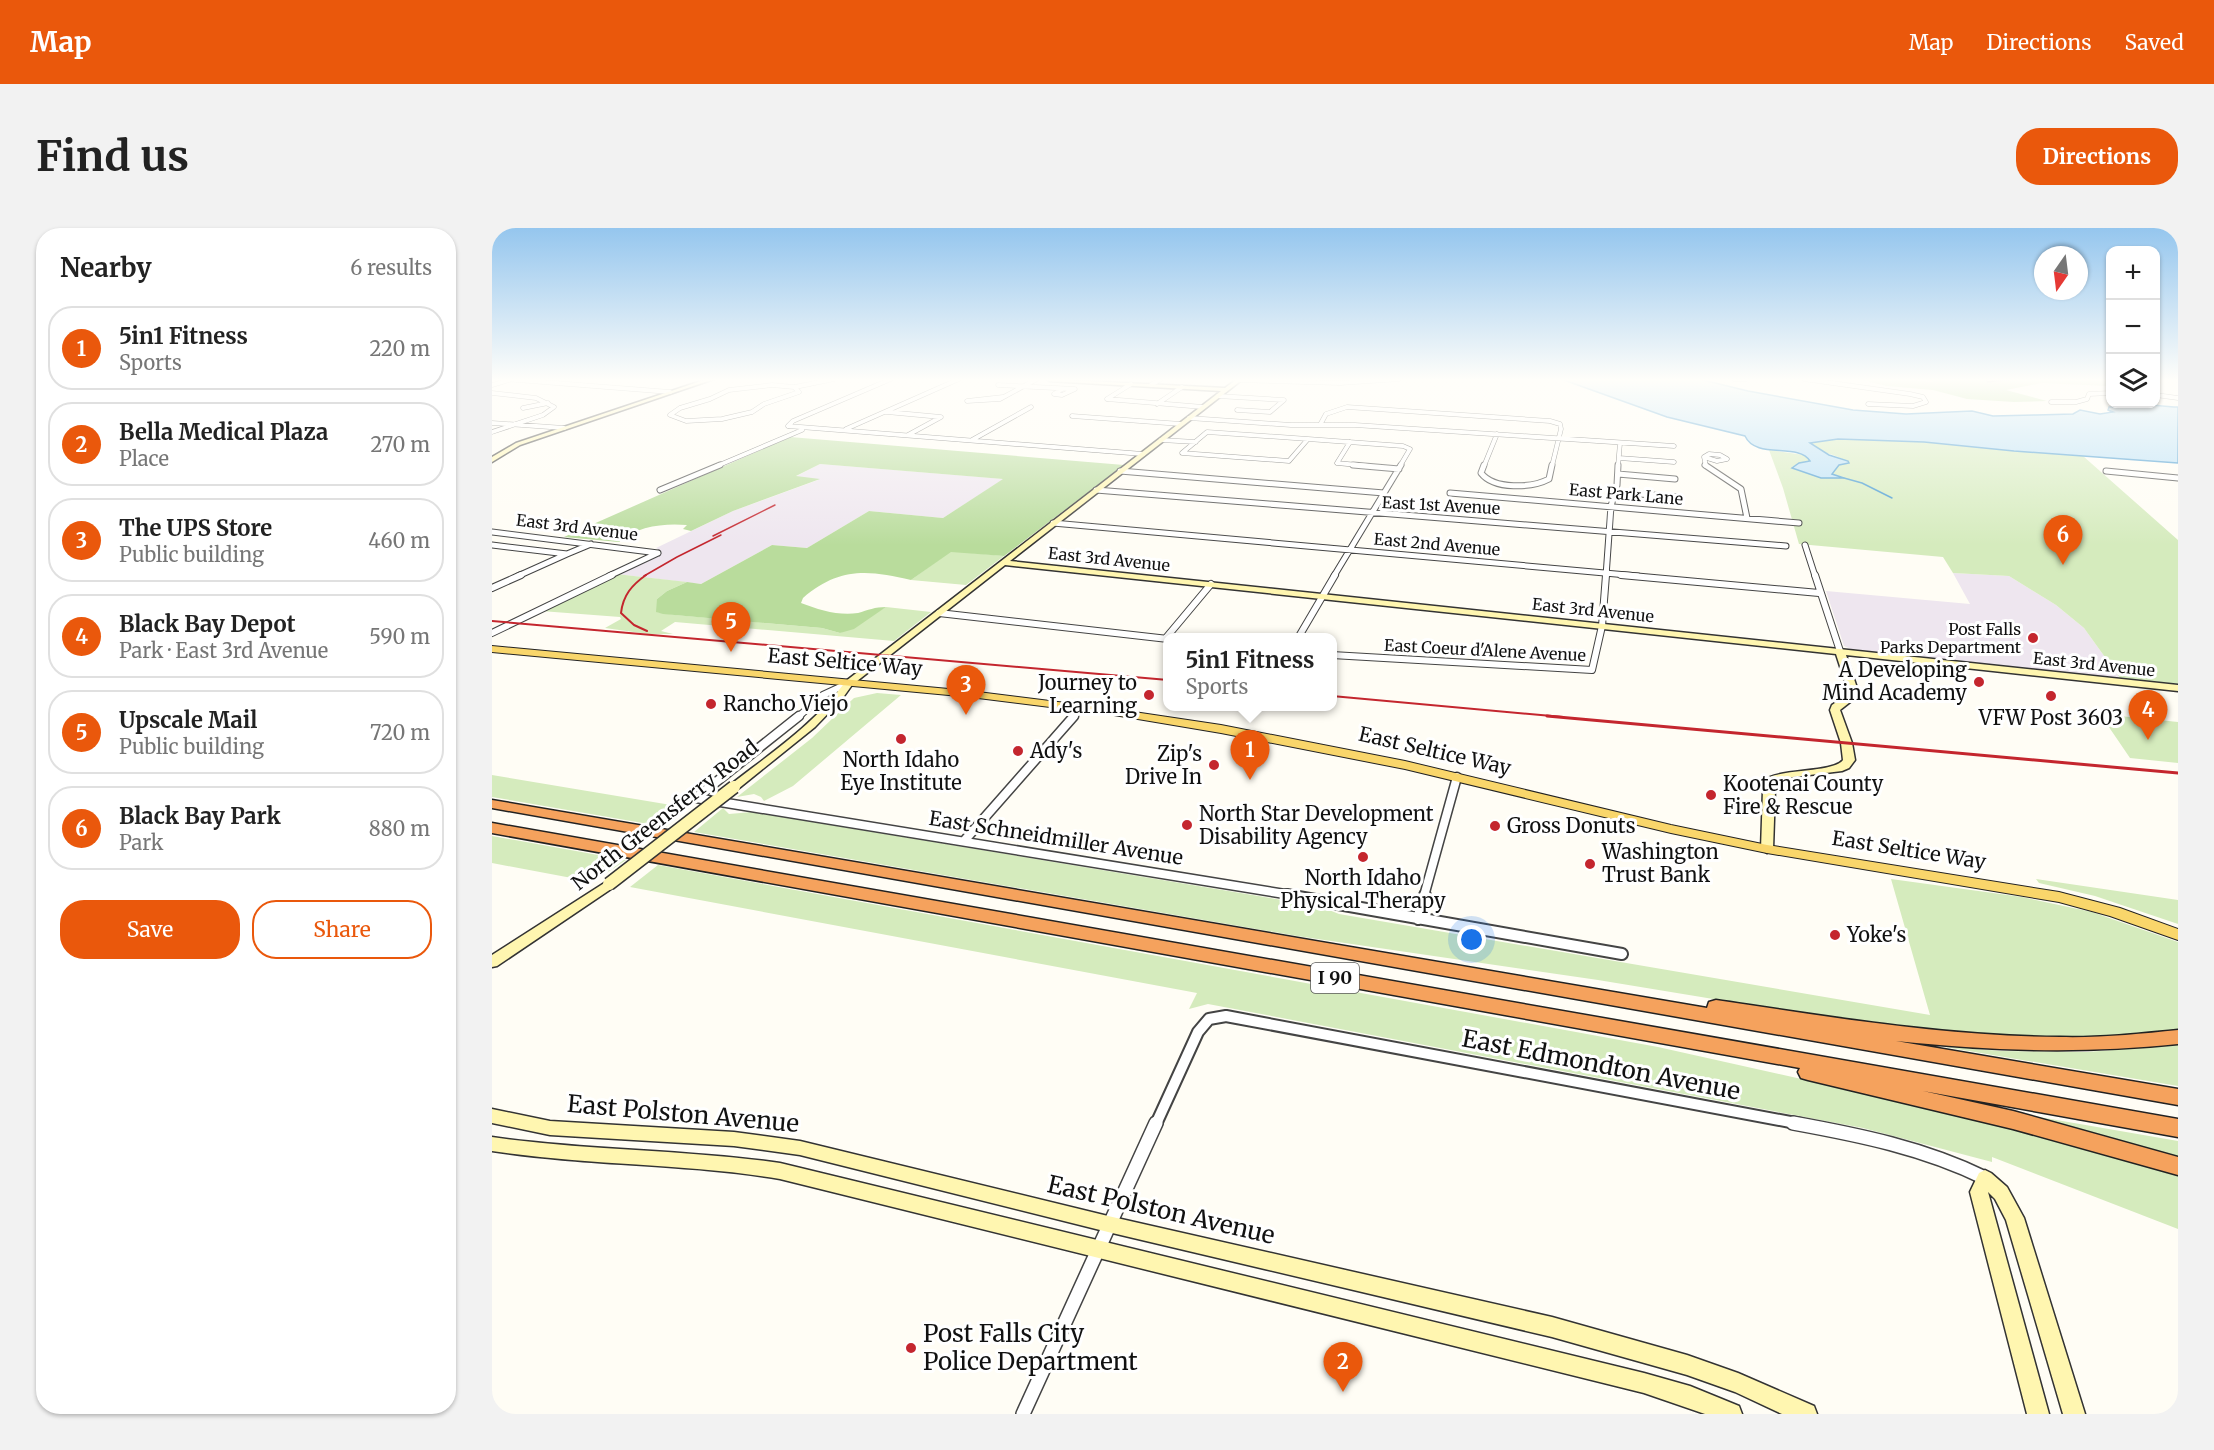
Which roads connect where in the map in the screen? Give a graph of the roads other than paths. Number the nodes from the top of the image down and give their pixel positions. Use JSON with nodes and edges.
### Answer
{"nodes":[{"id":1,"x":546,"y":434,"type":"edge"},
{"id":2,"x":793,"y":434,"type":"edge"},
{"id":3,"x":897,"y":434,"type":"edge"},
{"id":4,"x":982,"y":434,"type":"edge"},
{"id":5,"x":1168,"y":434,"type":"edge"},
{"id":6,"x":1204,"y":434,"type":"edge"},
{"id":7,"x":1241,"y":434,"type":"edge"},
{"id":8,"x":1497,"y":434,"type":"edge"},
{"id":9,"x":1501,"y":434,"type":"edge"},
{"id":10,"x":1559,"y":434,"type":"edge"},
{"id":11,"x":908,"y":435,"type":"joint"},
{"id":12,"x":1308,"y":439,"type":"junction"},
{"id":13,"x":1558,"y":439,"type":"junction"},
{"id":14,"x":972,"y":440,"type":"junction"},
{"id":15,"x":1161,"y":440,"type":"junction"},
{"id":16,"x":1196,"y":442,"type":"junction"},
{"id":17,"x":1350,"y":442,"type":"junction"},
{"id":18,"x":1620,"y":443,"type":"junction"},
{"id":19,"x":1674,"y":446,"type":"dead end"},
{"id":20,"x":1143,"y":454,"type":"junction"},
{"id":21,"x":1704,"y":457,"type":"junction"},
{"id":22,"x":1619,"y":458,"type":"junction"},
{"id":23,"x":492,"y":460,"type":"edge"},
{"id":24,"x":1717,"y":461,"type":"junction"},
{"id":25,"x":1674,"y":462,"type":"dead end"},
{"id":26,"x":1704,"y":464,"type":"junction"},
{"id":27,"x":1399,"y":469,"type":"junction"},
{"id":28,"x":1120,"y":471,"type":"junction"},
{"id":29,"x":2106,"y":471,"type":"dead end"},
{"id":30,"x":1618,"y":474,"type":"junction"},
{"id":31,"x":2178,"y":478,"type":"edge"},
{"id":32,"x":1675,"y":479,"type":"dead end"},
{"id":33,"x":660,"y":490,"type":"dead end"},
{"id":34,"x":1096,"y":490,"type":"junction"},
{"id":35,"x":1615,"y":492,"type":"junction"},
{"id":36,"x":1384,"y":493,"type":"junction"},
{"id":37,"x":1450,"y":493,"type":"dead end"},
{"id":38,"x":1677,"y":497,"type":"dead end"},
{"id":39,"x":1611,"y":506,"type":"junction"},
{"id":40,"x":1372,"y":514,"type":"junction"},
{"id":41,"x":1747,"y":518,"type":"junction"},
{"id":42,"x":1053,"y":523,"type":"junction"},
{"id":43,"x":1799,"y":523,"type":"dead end"},
{"id":44,"x":1609,"y":531,"type":"junction"},
{"id":45,"x":492,"y":532,"type":"edge"},
{"id":46,"x":591,"y":543,"type":"junction"},
{"id":47,"x":492,"y":545,"type":"edge"},
{"id":48,"x":1805,"y":545,"type":"dead end"},
{"id":49,"x":1786,"y":546,"type":"dead end"},
{"id":50,"x":1350,"y":552,"type":"junction"},
{"id":51,"x":567,"y":554,"type":"junction"},
{"id":52,"x":1004,"y":562,"type":"junction"},
{"id":53,"x":1606,"y":573,"type":"junction"},
{"id":54,"x":1211,"y":584,"type":"junction"},
{"id":55,"x":492,"y":588,"type":"edge"},
{"id":56,"x":1820,"y":594,"type":"junction"},
{"id":57,"x":1323,"y":596,"type":"junction"},
{"id":58,"x":939,"y":613,"type":"junction"},
{"id":59,"x":1602,"y":626,"type":"junction"},
{"id":60,"x":492,"y":633,"type":"edge"},
{"id":61,"x":1171,"y":633,"type":"edge"},
{"id":62,"x":1301,"y":633,"type":"edge"},
{"id":63,"x":1163,"y":639,"type":"edge"},
{"id":64,"x":492,"y":649,"type":"edge"},
{"id":65,"x":1840,"y":651,"type":"junction"},
{"id":66,"x":1337,"y":655,"type":"edge"},
{"id":67,"x":849,"y":683,"type":"junction"},
{"id":68,"x":2178,"y":688,"type":"edge"},
{"id":69,"x":1082,"y":707,"type":"junction"},
{"id":70,"x":1457,"y":777,"type":"junction"},
{"id":71,"x":696,"y":798,"type":"joint"},
{"id":72,"x":492,"y":804,"type":"edge"},
{"id":73,"x":492,"y":828,"type":"edge"},
{"id":74,"x":964,"y":841,"type":"junction"},
{"id":75,"x":1767,"y":849,"type":"junction"},
{"id":76,"x":1418,"y":919,"type":"junction"},
{"id":77,"x":2178,"y":935,"type":"edge"},
{"id":78,"x":1343,"y":954,"type":"junction"},
{"id":79,"x":1622,"y":954,"type":"dead end"},
{"id":80,"x":492,"y":962,"type":"edge"},
{"id":81,"x":1618,"y":1029,"type":"junction"},
{"id":82,"x":2178,"y":1037,"type":"edge"},
{"id":83,"x":2178,"y":1097,"type":"edge"},
{"id":84,"x":492,"y":1116,"type":"edge"},
{"id":85,"x":2178,"y":1128,"type":"edge"},
{"id":86,"x":492,"y":1144,"type":"edge"},
{"id":87,"x":2178,"y":1166,"type":"edge"},
{"id":88,"x":1985,"y":1178,"type":"junction"},
{"id":89,"x":1108,"y":1224,"type":"junction"},
{"id":90,"x":1097,"y":1248,"type":"junction"},
{"id":91,"x":1023,"y":1414,"type":"edge"},
{"id":92,"x":1731,"y":1414,"type":"edge"},
{"id":93,"x":1806,"y":1414,"type":"edge"},
{"id":94,"x":2038,"y":1414,"type":"edge"},
{"id":95,"x":2074,"y":1414,"type":"edge"}],
"edges":[{"from":1,"to":23,"type":"street"},
{"from":2,"to":33,"type":"street"},
{"from":3,"to":11,"type":"street"},
{"from":4,"to":14,"type":"street"},
{"from":5,"to":15,"type":"street","name":"North Greensferry Road"},
{"from":6,"to":16,"type":"street"},
{"from":7,"to":12,"type":"street"},
{"from":8,"to":13,"type":"street"},
{"from":9,"to":13,"type":"street"},
{"from":10,"to":13,"type":"street"},
{"from":11,"to":14,"type":"street"},
{"from":12,"to":16,"type":"street"},
{"from":12,"to":17,"type":"street"},
{"from":13,"to":18,"type":"street"},
{"from":14,"to":20,"type":"street"},
{"from":15,"to":16,"type":"street"},
{"from":15,"to":20,"type":"street","name":"North Greensferry Road"},
{"from":17,"to":27,"type":"street"},
{"from":17,"to":27,"type":"street"},
{"from":18,"to":19,"type":"street"},
{"from":18,"to":22,"type":"street"},
{"from":20,"to":28,"type":"street","name":"North Greensferry Road"},
{"from":21,"to":24,"type":"street"},
{"from":21,"to":24,"type":"street"},
{"from":21,"to":26,"type":"street"},
{"from":22,"to":25,"type":"street"},
{"from":22,"to":30,"type":"street"},
{"from":24,"to":26,"type":"street"},
{"from":26,"to":41,"type":"street"},
{"from":27,"to":36,"type":"street"},
{"from":28,"to":34,"type":"street","name":"North Greensferry Road"},
{"from":28,"to":36,"type":"street"},
{"from":29,"to":31,"type":"street"},
{"from":30,"to":32,"type":"street"},
{"from":30,"to":35,"type":"street"},
{"from":34,"to":40,"type":"street","name":"East 1st Avenue"},
{"from":34,"to":42,"type":"street","name":"North Greensferry Road"},
{"from":35,"to":38,"type":"street"},
{"from":35,"to":39,"type":"street"},
{"from":36,"to":40,"type":"street"},
{"from":37,"to":39,"type":"street","name":"East Park Lane"},
{"from":39,"to":41,"type":"street","name":"East Park Lane"},
{"from":39,"to":44,"type":"street"},
{"from":40,"to":44,"type":"street","name":"East 1st Avenue"},
{"from":40,"to":50,"type":"street"},
{"from":41,"to":43,"type":"street","name":"East Park Lane"},
{"from":42,"to":50,"type":"street","name":"East 2nd Avenue"},
{"from":42,"to":52,"type":"street","name":"North Greensferry Road"},
{"from":44,"to":49,"type":"street","name":"East 1st Avenue"},
{"from":44,"to":53,"type":"street"},
{"from":45,"to":46,"type":"street","name":"East 3rd Avenue"},
{"from":46,"to":51,"type":"street"},
{"from":46,"to":60,"type":"street","name":"East 3rd Avenue"},
{"from":47,"to":51,"type":"street"},
{"from":48,"to":56,"type":"street"},
{"from":50,"to":53,"type":"street","name":"East 2nd Avenue"},
{"from":50,"to":57,"type":"street"},
{"from":51,"to":55,"type":"street"},
{"from":52,"to":54,"type":"street","name":"East 3rd Avenue"},
{"from":52,"to":58,"type":"street","name":"North Greensferry Road"},
{"from":53,"to":56,"type":"street","name":"East 2nd Avenue"},
{"from":53,"to":59,"type":"street"},
{"from":54,"to":57,"type":"street","name":"East 3rd Avenue"},
{"from":54,"to":61,"type":"street"},
{"from":56,"to":65,"type":"street"},
{"from":57,"to":59,"type":"street","name":"East 3rd Avenue"},
{"from":57,"to":62,"type":"street"},
{"from":58,"to":63,"type":"street"},
{"from":58,"to":67,"type":"street","name":"North Greensferry Road"},
{"from":59,"to":65,"type":"street","name":"East 3rd Avenue"},
{"from":59,"to":66,"type":"street","name":"East Coeur d'Alene Avenue"},
{"from":64,"to":67,"type":"main road","name":"East Seltice Way"},
{"from":65,"to":68,"type":"street","name":"East 3rd Avenue"},
{"from":65,"to":75,"type":"street"},
{"from":67,"to":69,"type":"main road","name":"East Seltice Way"},
{"from":67,"to":71,"type":"street","name":"North Greensferry Road"},
{"from":67,"to":80,"type":"street","name":"North Greensferry Road","bridge":true},
{"from":69,"to":70,"type":"main road","name":"East Seltice Way"},
{"from":69,"to":74,"type":"street"},
{"from":70,"to":75,"type":"main road","name":"East Seltice Way"},
{"from":70,"to":76,"type":"street"},
{"from":71,"to":74,"type":"street","name":"East Schneidmiller Avenue"},
{"from":72,"to":78,"type":"highway","number":"I 90"},
{"from":73,"to":81,"type":"highway","number":"I 90"},
{"from":74,"to":76,"type":"street","name":"East Schneidmiller Avenue"},
{"from":75,"to":77,"type":"main road","name":"East Seltice Way"},
{"from":76,"to":79,"type":"street","name":"East Schneidmiller Avenue"},
{"from":78,"to":82,"type":"highway"},
{"from":78,"to":83,"type":"highway","number":"I 90"},
{"from":81,"to":85,"type":"highway","number":"I 90"},
{"from":81,"to":87,"type":"highway"},
{"from":84,"to":89,"type":"street","name":"East Polston Avenue"},
{"from":86,"to":90,"type":"street"},
{"from":88,"to":89,"type":"street","name":"East Edmondton Avenue"},
{"from":88,"to":94,"type":"street"},
{"from":88,"to":95,"type":"street"},
{"from":89,"to":90,"type":"street"},
{"from":89,"to":93,"type":"street","name":"East Polston Avenue"},
{"from":90,"to":91,"type":"street"},
{"from":90,"to":92,"type":"street"}]}
